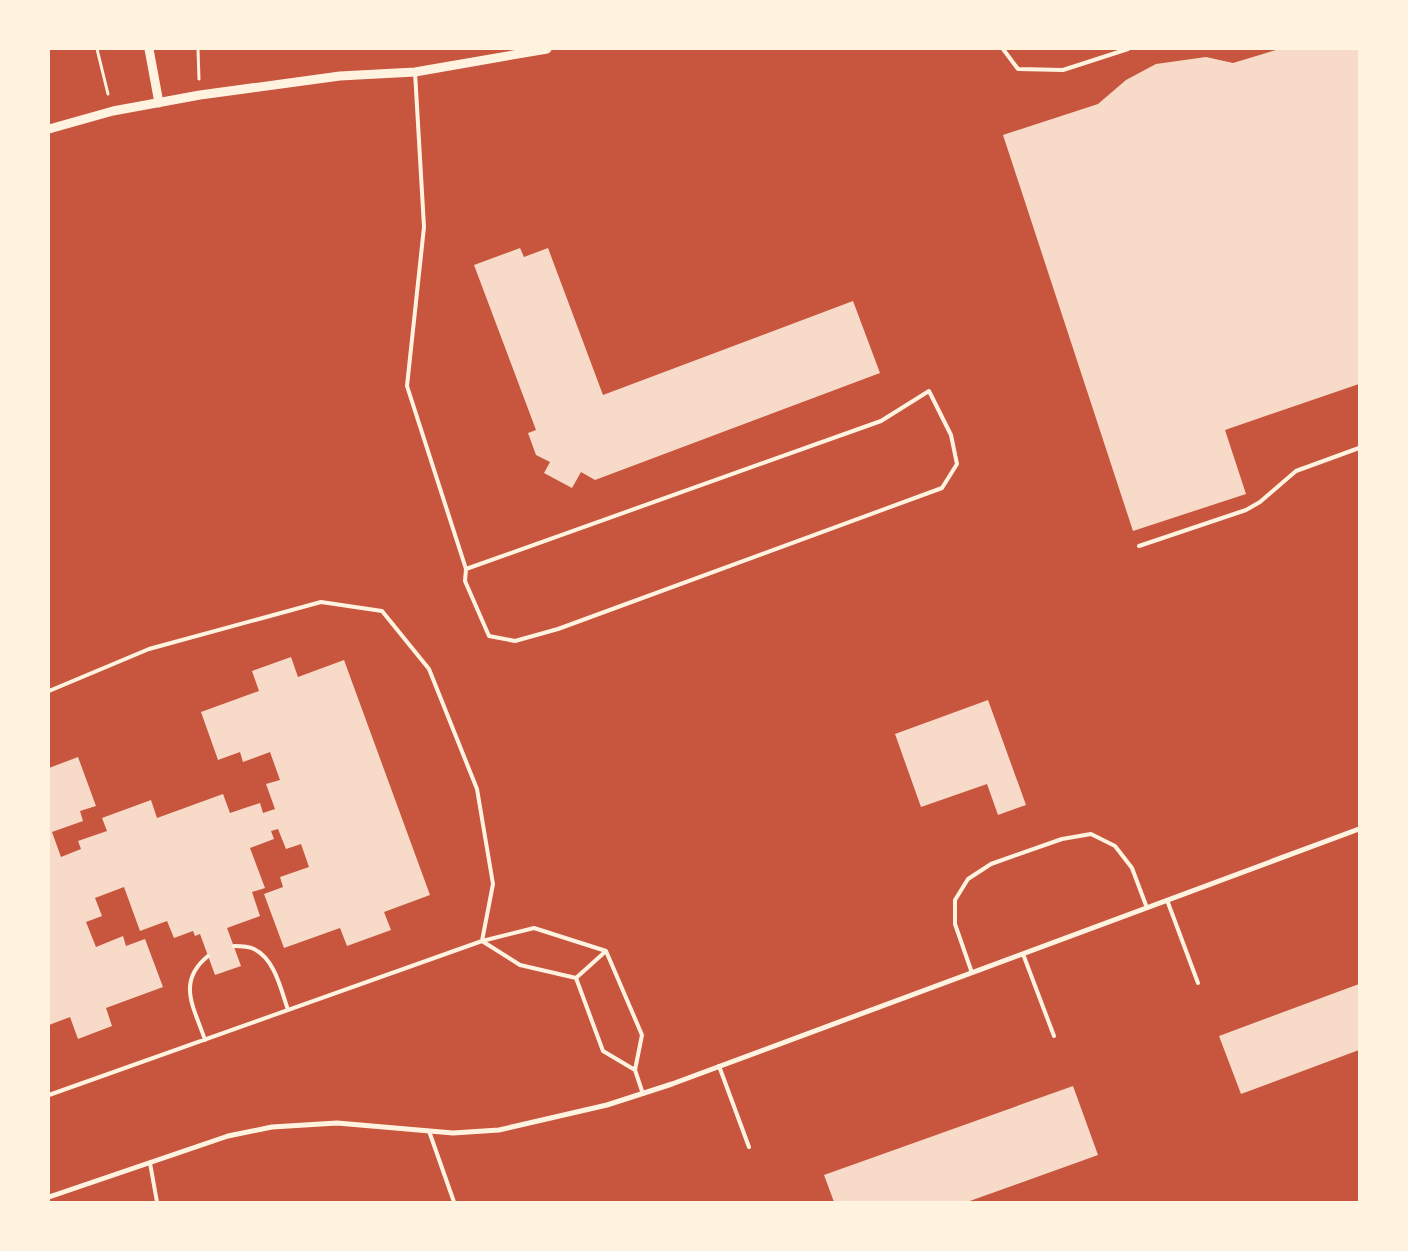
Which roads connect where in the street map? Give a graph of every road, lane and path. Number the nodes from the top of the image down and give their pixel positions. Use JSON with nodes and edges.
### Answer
{"nodes":[{"id":1,"x":97,"y":49,"type":"edge"},
{"id":2,"x":149,"y":49,"type":"edge"},
{"id":3,"x":198,"y":49,"type":"edge"},
{"id":4,"x":547,"y":49,"type":"edge"},
{"id":5,"x":1004,"y":49,"type":"edge"},
{"id":6,"x":1128,"y":49,"type":"edge"},
{"id":7,"x":415,"y":72,"type":"junction"},
{"id":8,"x":200,"y":95,"type":"junction"},
{"id":9,"x":160,"y":103,"type":"junction"},
{"id":10,"x":113,"y":110,"type":"junction"},
{"id":11,"x":49,"y":129,"type":"edge"},
{"id":12,"x":1359,"y":448,"type":"edge"},
{"id":13,"x":1138,"y":546,"type":"dead end"},
{"id":14,"x":466,"y":569,"type":"junction"},
{"id":15,"x":49,"y":690,"type":"edge"},
{"id":16,"x":1359,"y":829,"type":"edge"},
{"id":17,"x":1167,"y":900,"type":"junction"},
{"id":18,"x":1147,"y":908,"type":"junction"},
{"id":19,"x":482,"y":941,"type":"junction"},
{"id":20,"x":234,"y":946,"type":"dead end"},
{"id":21,"x":606,"y":951,"type":"junction"},
{"id":22,"x":1023,"y":954,"type":"junction"},
{"id":23,"x":208,"y":956,"type":"dead end"},
{"id":24,"x":972,"y":973,"type":"junction"},
{"id":25,"x":576,"y":978,"type":"junction"},
{"id":26,"x":1198,"y":984,"type":"dead end"},
{"id":27,"x":288,"y":1010,"type":"junction"},
{"id":28,"x":1054,"y":1036,"type":"dead end"},
{"id":29,"x":205,"y":1040,"type":"junction"},
{"id":30,"x":719,"y":1066,"type":"junction"},
{"id":31,"x":635,"y":1070,"type":"junction"},
{"id":32,"x":643,"y":1094,"type":"junction"},
{"id":33,"x":49,"y":1095,"type":"edge"},
{"id":34,"x":429,"y":1131,"type":"junction"},
{"id":35,"x":749,"y":1147,"type":"dead end"},
{"id":36,"x":150,"y":1163,"type":"junction"},
{"id":37,"x":49,"y":1197,"type":"edge"},
{"id":38,"x":156,"y":1202,"type":"edge"},
{"id":39,"x":454,"y":1202,"type":"edge"}],
"edges":[{"from":1,"to":10,"type":"path"},
{"from":2,"to":9,"type":"street"},
{"from":3,"to":8,"type":"path"},
{"from":4,"to":7,"type":"street"},
{"from":5,"to":6,"type":"lane"},
{"from":7,"to":8,"type":"street"},
{"from":7,"to":14,"type":"lane"},
{"from":8,"to":9,"type":"street"},
{"from":9,"to":10,"type":"street"},
{"from":10,"to":11,"type":"street"},
{"from":12,"to":13,"type":"lane"},
{"from":14,"to":14,"type":"lane"},
{"from":15,"to":19,"type":"lane"},
{"from":16,"to":17,"type":"street"},
{"from":17,"to":18,"type":"street"},
{"from":17,"to":26,"type":"lane"},
{"from":18,"to":22,"type":"street"},
{"from":18,"to":24,"type":"lane"},
{"from":19,"to":21,"type":"lane"},
{"from":19,"to":25,"type":"lane"},
{"from":19,"to":27,"type":"lane"},
{"from":20,"to":27,"type":"lane"},
{"from":21,"to":25,"type":"lane"},
{"from":21,"to":31,"type":"lane"},
{"from":22,"to":24,"type":"street"},
{"from":22,"to":28,"type":"lane"},
{"from":23,"to":29,"type":"lane"},
{"from":24,"to":30,"type":"street"},
{"from":25,"to":31,"type":"lane"},
{"from":27,"to":29,"type":"lane"},
{"from":29,"to":33,"type":"lane"},
{"from":30,"to":32,"type":"street"},
{"from":30,"to":35,"type":"lane"},
{"from":31,"to":32,"type":"lane"},
{"from":32,"to":34,"type":"street"},
{"from":34,"to":36,"type":"street"},
{"from":34,"to":39,"type":"lane"},
{"from":36,"to":37,"type":"street"},
{"from":36,"to":38,"type":"lane"}]}
